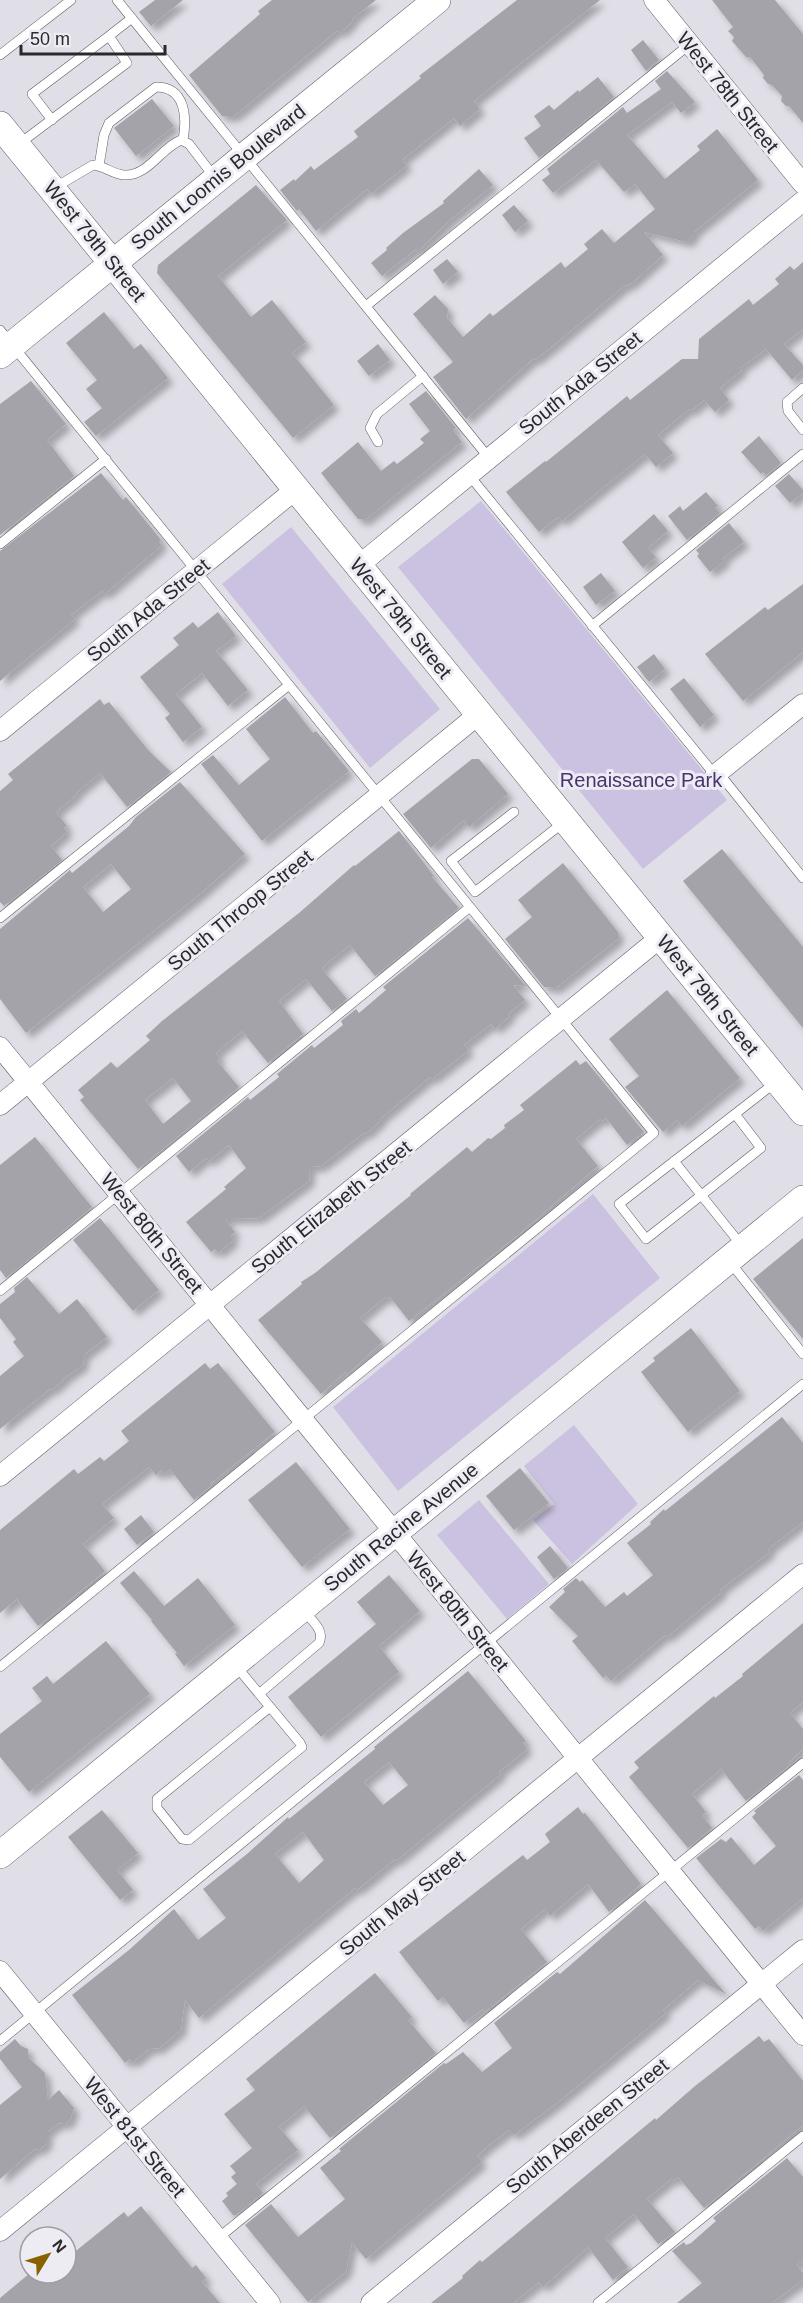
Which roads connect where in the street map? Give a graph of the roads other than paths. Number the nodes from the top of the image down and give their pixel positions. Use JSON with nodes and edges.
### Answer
{"nodes":[{"id":1,"x":71,"y":0,"type":"edge"},
{"id":2,"x":133,"y":0,"type":"edge"},
{"id":3,"x":437,"y":0,"type":"edge"},
{"id":4,"x":654,"y":0,"type":"edge"},
{"id":5,"x":121,"y":4,"type":"edge"},
{"id":6,"x":132,"y":18,"type":"junction"},
{"id":7,"x":108,"y":36,"type":"junction"},
{"id":8,"x":690,"y":44,"type":"junction"},
{"id":9,"x":0,"y":55,"type":"edge"},
{"id":10,"x":52,"y":120,"type":"junction"},
{"id":11,"x":8,"y":135,"type":"edge"},
{"id":12,"x":183,"y":140,"type":"junction"},
{"id":13,"x":244,"y":156,"type":"junction"},
{"id":14,"x":99,"y":166,"type":"junction"},
{"id":15,"x":216,"y":179,"type":"junction"},
{"id":16,"x":803,"y":184,"type":"edge"},
{"id":17,"x":52,"y":189,"type":"junction"},
{"id":18,"x":803,"y":201,"type":"edge"},
{"id":19,"x":112,"y":263,"type":"junction"},
{"id":20,"x":366,"y":306,"type":"junction"},
{"id":21,"x":4,"y":343,"type":"edge"},
{"id":22,"x":423,"y":376,"type":"junction"},
{"id":23,"x":803,"y":388,"type":"edge"},
{"id":24,"x":803,"y":430,"type":"edge"},
{"id":25,"x":378,"y":442,"type":"dead end"},
{"id":26,"x":803,"y":454,"type":"edge"},
{"id":27,"x":489,"y":458,"type":"junction"},
{"id":28,"x":106,"y":459,"type":"junction"},
{"id":29,"x":469,"y":475,"type":"junction"},
{"id":30,"x":296,"y":489,"type":"junction"},
{"id":31,"x":0,"y":544,"type":"edge"},
{"id":32,"x":358,"y":566,"type":"junction"},
{"id":33,"x":196,"y":571,"type":"junction"},
{"id":34,"x":592,"y":626,"type":"junction"},
{"id":35,"x":289,"y":685,"type":"junction"},
{"id":36,"x":803,"y":704,"type":"edge"},
{"id":37,"x":479,"y":714,"type":"junction"},
{"id":38,"x":0,"y":731,"type":"edge"},
{"id":39,"x":716,"y":774,"type":"junction"},
{"id":40,"x":380,"y":796,"type":"junction"},
{"id":41,"x":514,"y":812,"type":"dead end"},
{"id":42,"x":566,"y":821,"type":"junction"},
{"id":43,"x":803,"y":878,"type":"edge"},
{"id":44,"x":470,"y":907,"type":"junction"},
{"id":45,"x":0,"y":918,"type":"edge"},
{"id":46,"x":661,"y":937,"type":"junction"},
{"id":47,"x":561,"y":1019,"type":"junction"},
{"id":48,"x":0,"y":1047,"type":"edge"},
{"id":49,"x":778,"y":1081,"type":"junction"},
{"id":50,"x":28,"y":1082,"type":"junction"},
{"id":51,"x":0,"y":1105,"type":"edge"},
{"id":52,"x":803,"y":1112,"type":"edge"},
{"id":53,"x":735,"y":1114,"type":"junction"},
{"id":54,"x":674,"y":1161,"type":"junction"},
{"id":55,"x":119,"y":1193,"type":"junction"},
{"id":56,"x":701,"y":1196,"type":"junction"},
{"id":57,"x":803,"y":1199,"type":"edge"},
{"id":58,"x":736,"y":1254,"type":"junction"},
{"id":59,"x":0,"y":1291,"type":"edge"},
{"id":60,"x":210,"y":1305,"type":"junction"},
{"id":61,"x":803,"y":1354,"type":"edge"},
{"id":62,"x":803,"y":1384,"type":"edge"},
{"id":63,"x":303,"y":1420,"type":"junction"},
{"id":64,"x":0,"y":1476,"type":"edge"},
{"id":65,"x":395,"y":1533,"type":"junction"},
{"id":66,"x":803,"y":1574,"type":"edge"},
{"id":67,"x":302,"y":1608,"type":"junction"},
{"id":68,"x":486,"y":1644,"type":"junction"},
{"id":69,"x":234,"y":1664,"type":"junction"},
{"id":70,"x":0,"y":1667,"type":"edge"},
{"id":71,"x":259,"y":1694,"type":"junction"},
{"id":72,"x":270,"y":1707,"type":"junction"},
{"id":73,"x":578,"y":1758,"type":"junction"},
{"id":74,"x":803,"y":1763,"type":"edge"},
{"id":75,"x":0,"y":1855,"type":"edge"},
{"id":76,"x":669,"y":1871,"type":"junction"},
{"id":77,"x":803,"y":1950,"type":"edge"},
{"id":78,"x":0,"y":1971,"type":"edge"},
{"id":79,"x":762,"y":1984,"type":"junction"},
{"id":80,"x":34,"y":2013,"type":"junction"},
{"id":81,"x":803,"y":2035,"type":"edge"},
{"id":82,"x":0,"y":2041,"type":"edge"},
{"id":83,"x":128,"y":2128,"type":"junction"},
{"id":84,"x":803,"y":2136,"type":"edge"},
{"id":85,"x":0,"y":2231,"type":"edge"},
{"id":86,"x":218,"y":2239,"type":"junction"},
{"id":87,"x":270,"y":2303,"type":"edge"},
{"id":88,"x":371,"y":2303,"type":"edge"},
{"id":89,"x":598,"y":2303,"type":"edge"}],
"edges":[{"from":1,"to":9,"type":"lane"},
{"from":2,"to":5,"type":"lane"},
{"from":3,"to":13,"type":"street","name":"South Loomis Boulevard"},
{"from":4,"to":8,"type":"street","name":"West 78th Street"},
{"from":5,"to":6,"type":"lane"},
{"from":6,"to":7,"type":"lane"},
{"from":6,"to":13,"type":"lane"},
{"from":7,"to":10,"type":"lane"},
{"from":7,"to":10,"type":"lane"},
{"from":8,"to":16,"type":"street","name":"West 78th Street"},
{"from":8,"to":20,"type":"lane"},
{"from":10,"to":11,"type":"lane"},
{"from":11,"to":17,"type":"street","name":"West 79th Street"},
{"from":12,"to":14,"type":"lane"},
{"from":12,"to":14,"type":"lane"},
{"from":12,"to":15,"type":"lane"},
{"from":13,"to":15,"type":"street","name":"South Loomis Boulevard"},
{"from":13,"to":20,"type":"lane"},
{"from":14,"to":17,"type":"lane"},
{"from":15,"to":19,"type":"street","name":"South Loomis Boulevard"},
{"from":17,"to":19,"type":"street","name":"West 79th Street"},
{"from":18,"to":27,"type":"street","name":"South Ada Street"},
{"from":19,"to":21,"type":"street","name":"South Loomis Boulevard"},
{"from":19,"to":30,"type":"street","name":"West 79th Street"},
{"from":20,"to":22,"type":"lane"},
{"from":21,"to":28,"type":"lane"},
{"from":22,"to":25,"type":"lane"},
{"from":22,"to":27,"type":"lane"},
{"from":23,"to":24,"type":"lane"},
{"from":26,"to":34,"type":"lane"},
{"from":27,"to":29,"type":"street","name":"South Ada Street"},
{"from":28,"to":31,"type":"lane"},
{"from":28,"to":33,"type":"lane"},
{"from":29,"to":32,"type":"street","name":"South Ada Street"},
{"from":29,"to":34,"type":"lane"},
{"from":30,"to":32,"type":"street","name":"West 79th Street"},
{"from":30,"to":33,"type":"street","name":"South Ada Street"},
{"from":32,"to":37,"type":"street","name":"West 79th Street"},
{"from":33,"to":35,"type":"lane"},
{"from":33,"to":38,"type":"street","name":"South Ada Street"},
{"from":34,"to":39,"type":"lane"},
{"from":35,"to":40,"type":"lane"},
{"from":35,"to":45,"type":"lane"},
{"from":36,"to":39,"type":"street"},
{"from":37,"to":40,"type":"street","name":"South Throop Street"},
{"from":37,"to":42,"type":"street","name":"West 79th Street"},
{"from":39,"to":43,"type":"lane"},
{"from":40,"to":44,"type":"lane"},
{"from":40,"to":50,"type":"street","name":"South Throop Street"},
{"from":41,"to":42,"type":"lane"},
{"from":42,"to":46,"type":"street","name":"West 79th Street"},
{"from":44,"to":47,"type":"lane"},
{"from":44,"to":55,"type":"lane"},
{"from":46,"to":47,"type":"street","name":"South Elizabeth Street"},
{"from":46,"to":49,"type":"street","name":"West 79th Street"},
{"from":47,"to":60,"type":"street","name":"South Elizabeth Street"},
{"from":47,"to":63,"type":"lane"},
{"from":48,"to":50,"type":"street","name":"West 80th Street"},
{"from":49,"to":52,"type":"street","name":"West 79th Street"},
{"from":49,"to":53,"type":"lane"},
{"from":50,"to":51,"type":"street","name":"South Throop Street"},
{"from":50,"to":55,"type":"street","name":"West 80th Street"},
{"from":53,"to":54,"type":"lane"},
{"from":53,"to":56,"type":"lane"},
{"from":54,"to":56,"type":"lane"},
{"from":54,"to":56,"type":"lane"},
{"from":55,"to":59,"type":"lane"},
{"from":55,"to":60,"type":"street","name":"West 80th Street"},
{"from":56,"to":58,"type":"lane"},
{"from":57,"to":58,"type":"street","name":"South Racine Avenue"},
{"from":58,"to":61,"type":"lane"},
{"from":58,"to":65,"type":"street","name":"South Racine Avenue"},
{"from":60,"to":63,"type":"street","name":"West 80th Street"},
{"from":60,"to":64,"type":"street","name":"South Elizabeth Street"},
{"from":62,"to":68,"type":"lane"},
{"from":63,"to":65,"type":"street","name":"West 80th Street"},
{"from":63,"to":70,"type":"lane"},
{"from":65,"to":67,"type":"street","name":"South Racine Avenue"},
{"from":65,"to":68,"type":"street","name":"West 80th Street"},
{"from":66,"to":73,"type":"street","name":"South May Street"},
{"from":67,"to":69,"type":"street","name":"South Racine Avenue"},
{"from":67,"to":71,"type":"lane"},
{"from":68,"to":73,"type":"street","name":"West 80th Street"},
{"from":68,"to":80,"type":"lane"},
{"from":69,"to":71,"type":"lane"},
{"from":69,"to":75,"type":"street","name":"South Racine Avenue"},
{"from":71,"to":72,"type":"lane"},
{"from":72,"to":72,"type":"lane"},
{"from":73,"to":76,"type":"street","name":"West 80th Street"},
{"from":73,"to":83,"type":"street","name":"South May Street"},
{"from":74,"to":76,"type":"lane"},
{"from":76,"to":79,"type":"street","name":"West 80th Street"},
{"from":76,"to":86,"type":"lane"},
{"from":77,"to":79,"type":"street","name":"South Aberdeen Street"},
{"from":78,"to":80,"type":"street","name":"West 81st Street"},
{"from":79,"to":81,"type":"street","name":"West 80th Street"},
{"from":79,"to":88,"type":"street","name":"South Aberdeen Street"},
{"from":80,"to":82,"type":"lane"},
{"from":80,"to":83,"type":"street","name":"West 81st Street"},
{"from":83,"to":85,"type":"street","name":"South May Street"},
{"from":83,"to":86,"type":"street","name":"West 81st Street"},
{"from":84,"to":89,"type":"lane"},
{"from":86,"to":87,"type":"street","name":"West 81st Street"}]}
